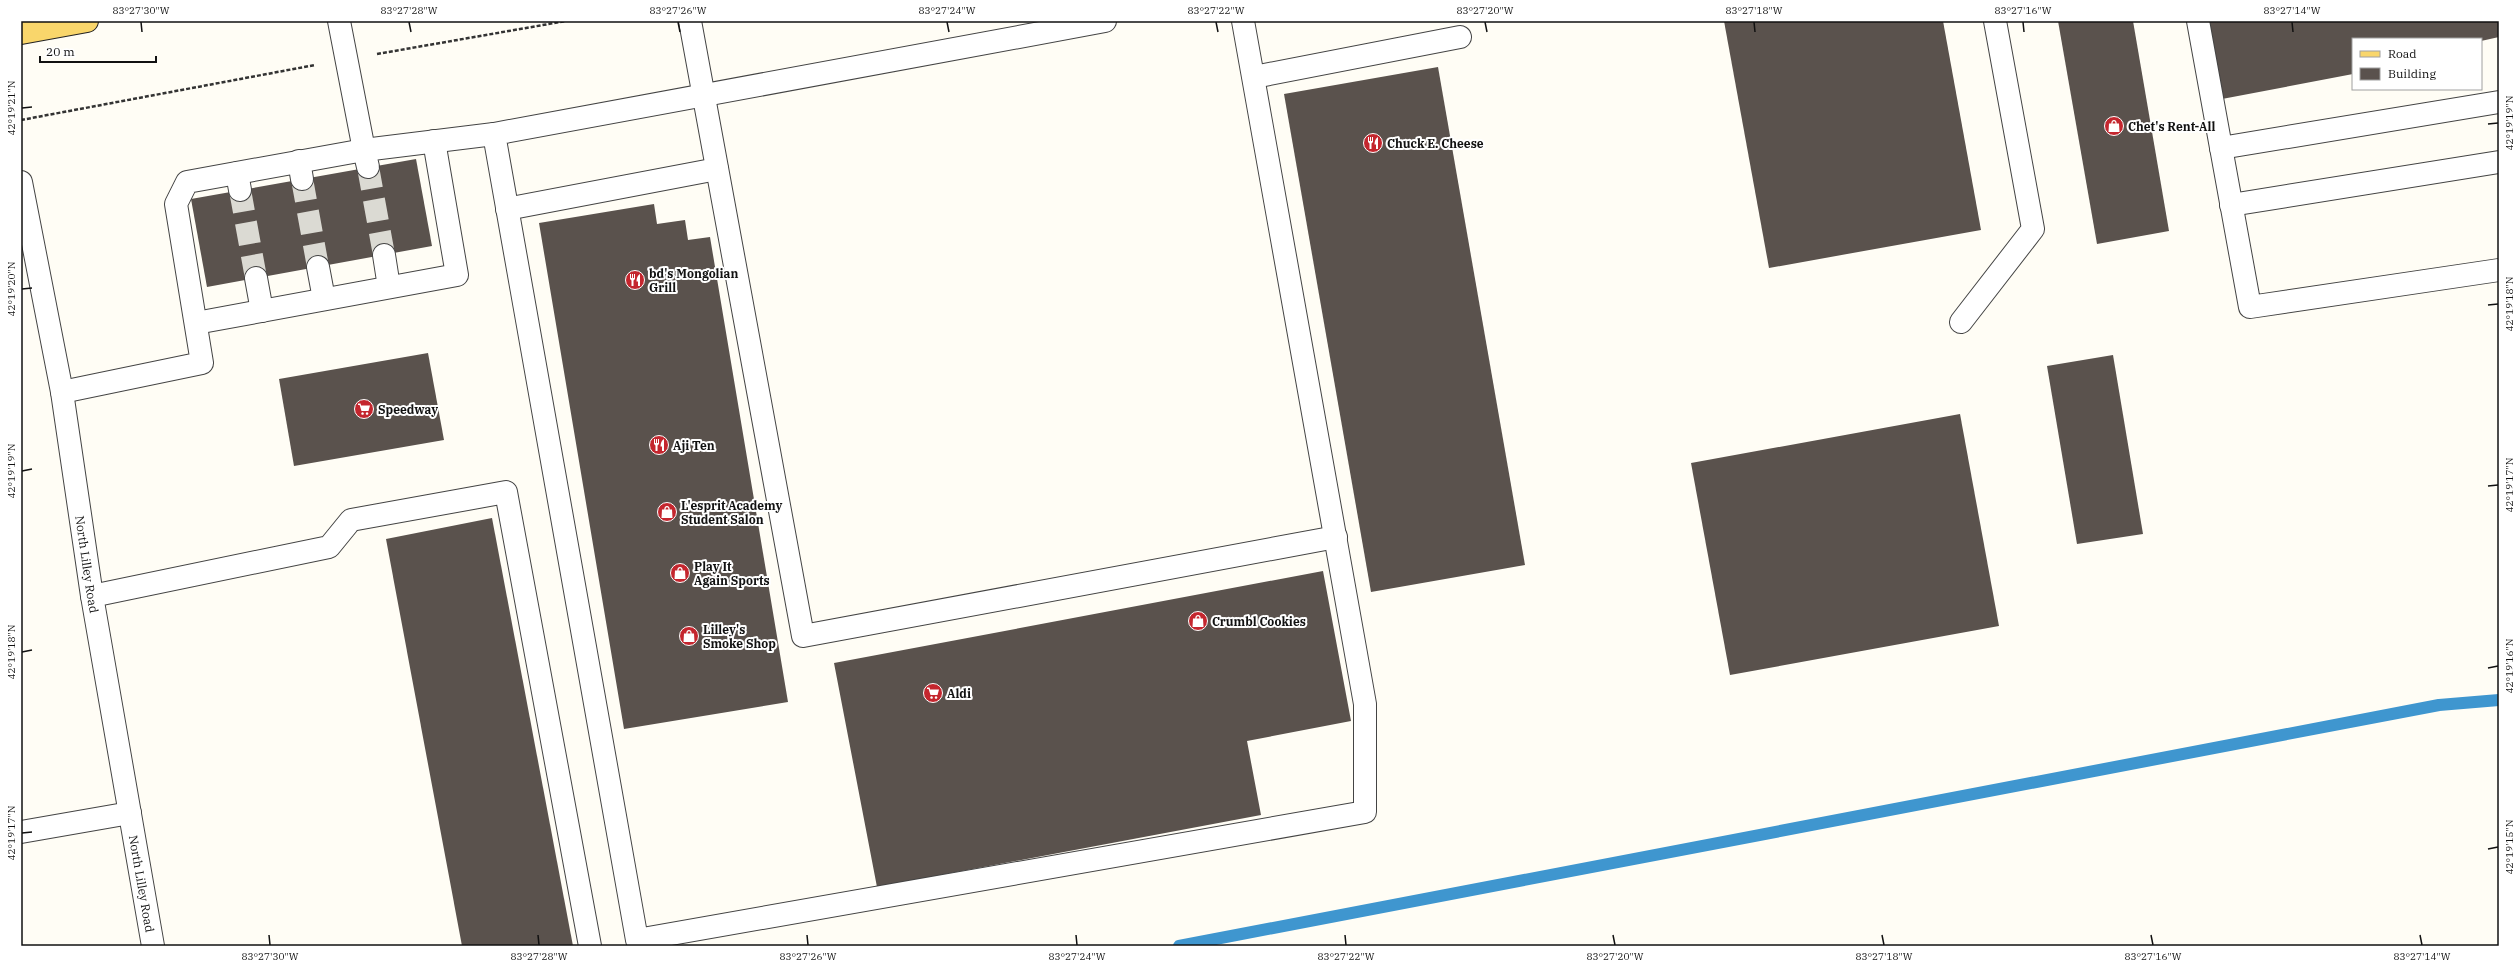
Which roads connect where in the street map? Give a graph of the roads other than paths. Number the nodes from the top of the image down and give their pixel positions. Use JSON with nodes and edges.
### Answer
{"nodes":[{"id":1,"x":87,"y":21,"type":"edge"},
{"id":2,"x":340,"y":21,"type":"edge"},
{"id":3,"x":690,"y":21,"type":"edge"},
{"id":4,"x":1105,"y":21,"type":"edge"},
{"id":5,"x":1243,"y":21,"type":"edge"},
{"id":6,"x":1995,"y":21,"type":"edge"},
{"id":7,"x":2198,"y":21,"type":"edge"},
{"id":8,"x":21,"y":33,"type":"edge"},
{"id":9,"x":1460,"y":37,"type":"dead end"},
{"id":10,"x":1254,"y":77,"type":"junction"},
{"id":11,"x":704,"y":97,"type":"junction"},
{"id":12,"x":2499,"y":102,"type":"edge"},
{"id":13,"x":494,"y":134,"type":"junction"},
{"id":14,"x":434,"y":141,"type":"junction"},
{"id":15,"x":2221,"y":148,"type":"junction"},
{"id":16,"x":366,"y":158,"type":"junction"},
{"id":17,"x":2499,"y":162,"type":"edge"},
{"id":18,"x":717,"y":169,"type":"junction"},
{"id":19,"x":21,"y":182,"type":"edge"},
{"id":20,"x":2231,"y":205,"type":"junction"},
{"id":21,"x":507,"y":209,"type":"junction"},
{"id":22,"x":384,"y":255,"type":"tunnel mouth"},
{"id":23,"x":318,"y":267,"type":"tunnel mouth"},
{"id":24,"x":2499,"y":270,"type":"edge"},
{"id":25,"x":256,"y":278,"type":"tunnel mouth"},
{"id":26,"x":388,"y":287,"type":"junction"},
{"id":27,"x":324,"y":299,"type":"junction"},
{"id":28,"x":262,"y":311,"type":"junction"},
{"id":29,"x":1961,"y":322,"type":"dead end"},
{"id":30,"x":196,"y":323,"type":"junction"},
{"id":31,"x":62,"y":392,"type":"junction"},
{"id":32,"x":1336,"y":537,"type":"junction"},
{"id":33,"x":92,"y":596,"type":"junction"},
{"id":34,"x":130,"y":813,"type":"junction"},
{"id":35,"x":21,"y":832,"type":"edge"},
{"id":36,"x":632,"y":943,"type":"edge"},
{"id":37,"x":153,"y":946,"type":"edge"},
{"id":38,"x":590,"y":946,"type":"edge"}],
"edges":[{"from":1,"to":8,"type":"main road"},
{"from":2,"to":16,"type":"street"},
{"from":3,"to":11,"type":"street"},
{"from":4,"to":11,"type":"street"},
{"from":5,"to":10,"type":"street"},
{"from":6,"to":29,"type":"street"},
{"from":7,"to":15,"type":"street"},
{"from":9,"to":10,"type":"street"},
{"from":10,"to":32,"type":"street"},
{"from":11,"to":13,"type":"street"},
{"from":11,"to":18,"type":"street"},
{"from":12,"to":15,"type":"street"},
{"from":13,"to":14,"type":"street"},
{"from":13,"to":21,"type":"street"},
{"from":14,"to":16,"type":"street"},
{"from":14,"to":26,"type":"street"},
{"from":15,"to":20,"type":"street"},
{"from":16,"to":30,"type":"street"},
{"from":17,"to":20,"type":"street"},
{"from":18,"to":21,"type":"street"},
{"from":18,"to":32,"type":"street"},
{"from":19,"to":31,"type":"street","name":"North Lilley Road"},
{"from":20,"to":24,"type":"street"},
{"from":21,"to":36,"type":"street"},
{"from":22,"to":26,"type":"street"},
{"from":23,"to":27,"type":"street"},
{"from":25,"to":28,"type":"street"},
{"from":26,"to":27,"type":"street"},
{"from":27,"to":28,"type":"street"},
{"from":28,"to":30,"type":"street"},
{"from":30,"to":31,"type":"street"},
{"from":31,"to":33,"type":"street","name":"North Lilley Road"},
{"from":32,"to":36,"type":"street"},
{"from":33,"to":34,"type":"street","name":"North Lilley Road"},
{"from":33,"to":38,"type":"street"},
{"from":34,"to":35,"type":"street"},
{"from":34,"to":37,"type":"street","name":"North Lilley Road"}]}
